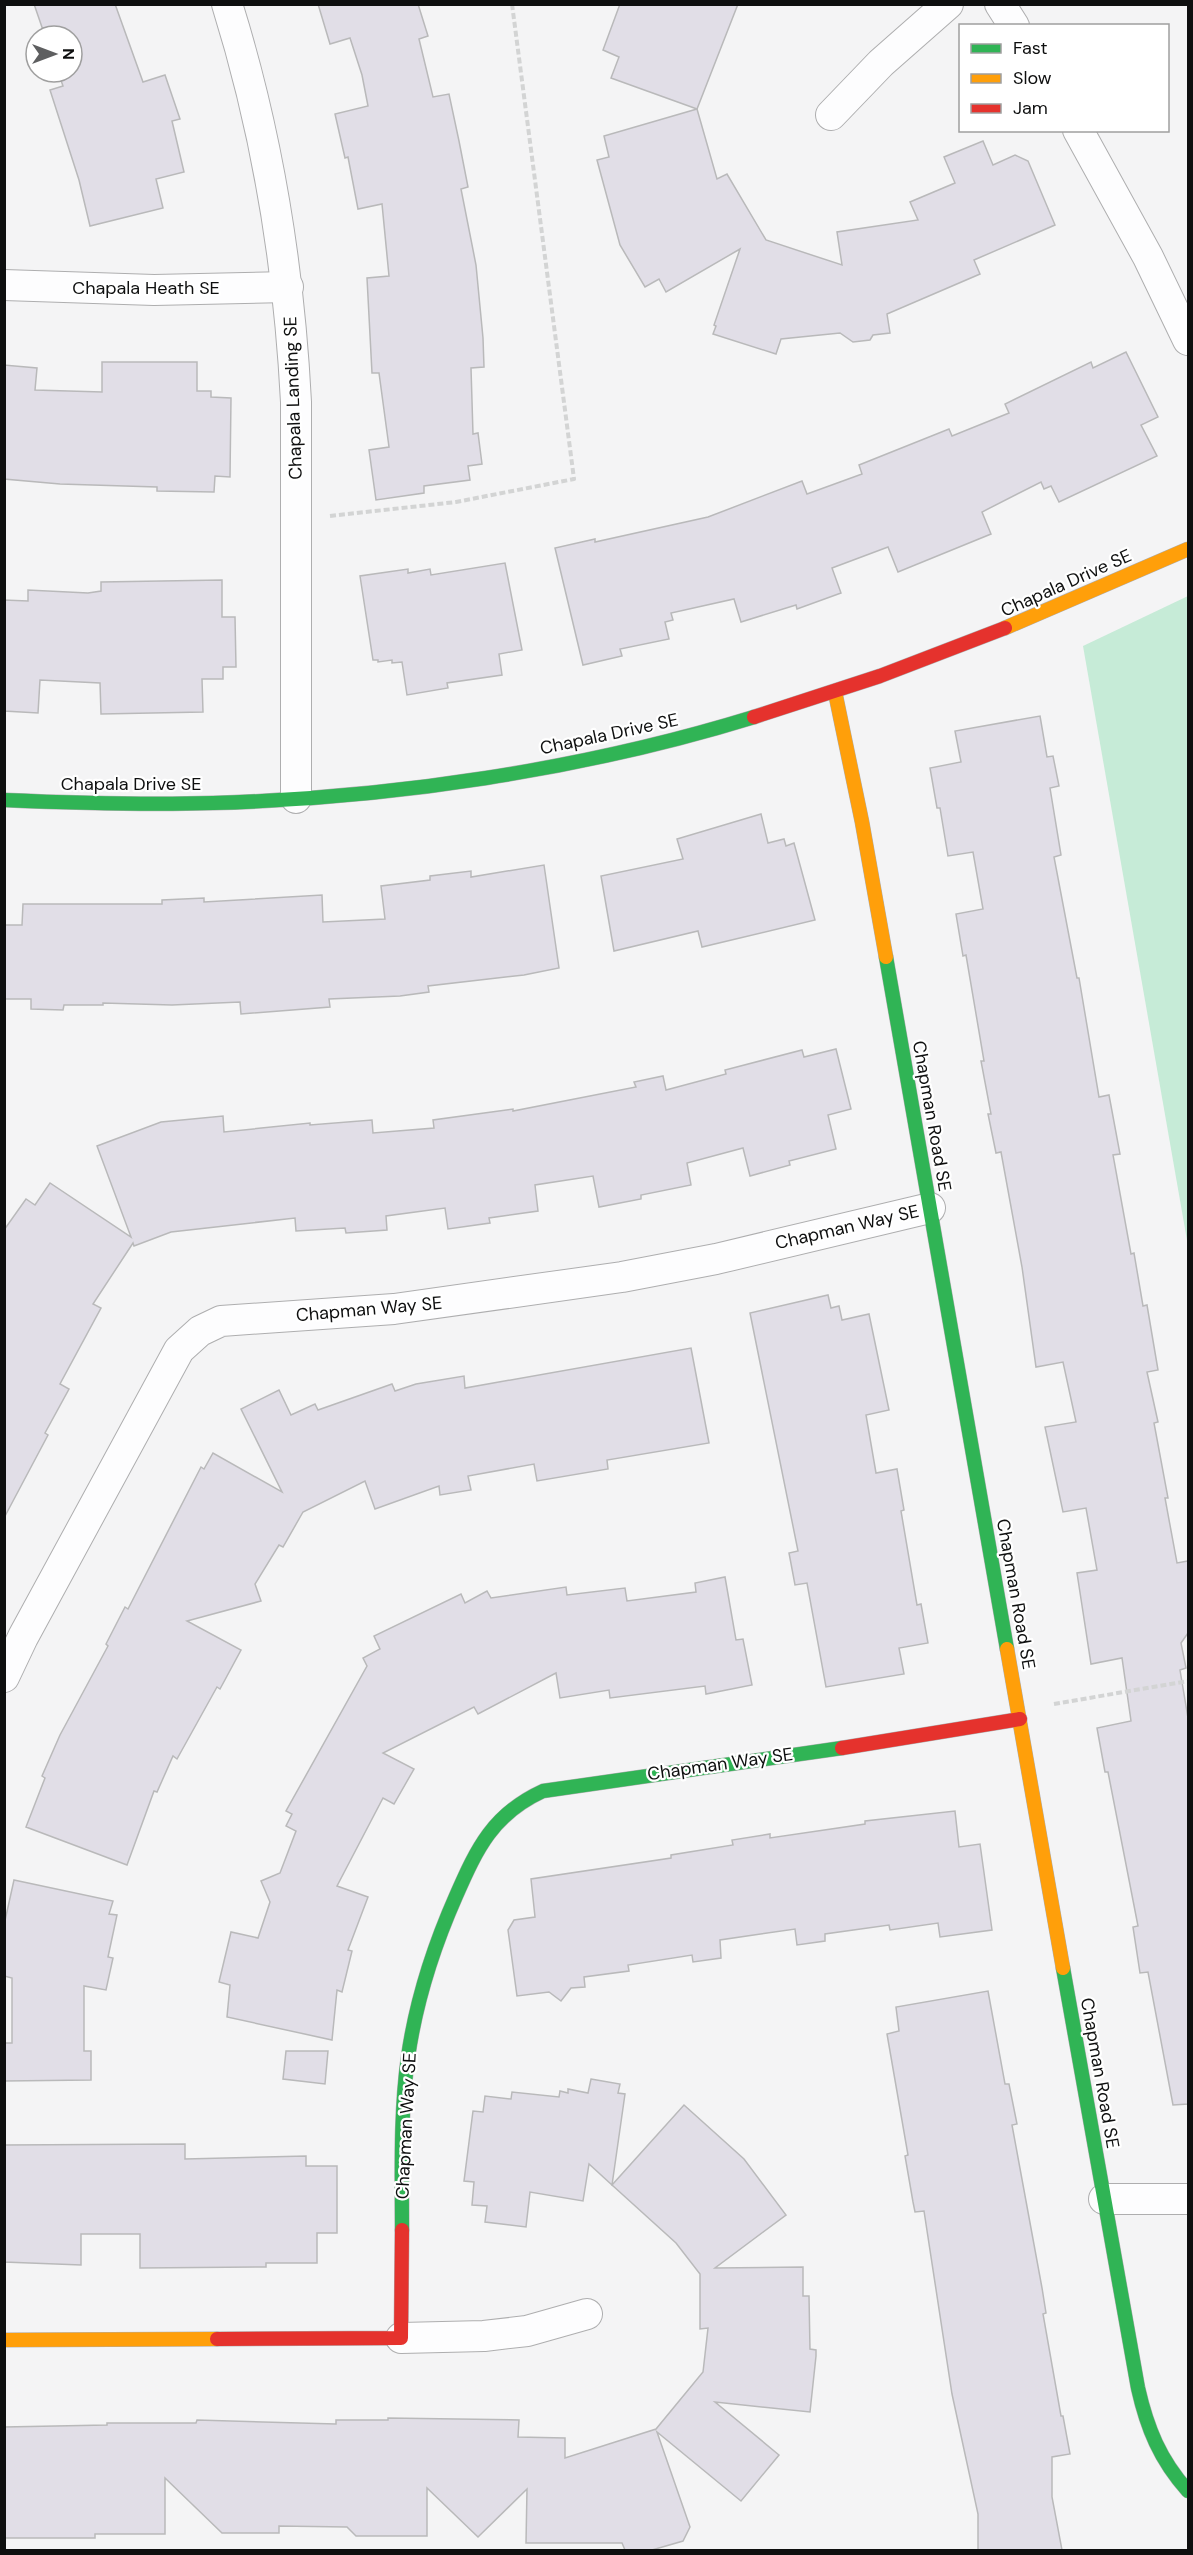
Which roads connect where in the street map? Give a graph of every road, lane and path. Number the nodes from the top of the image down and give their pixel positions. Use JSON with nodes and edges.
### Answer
{"nodes":[{"id":1,"x":227,"y":4,"type":"edge"},
{"id":2,"x":512,"y":4,"type":"edge"},
{"id":3,"x":948,"y":4,"type":"edge"},
{"id":4,"x":1000,"y":4,"type":"edge"},
{"id":5,"x":1013,"y":24,"type":"edge"},
{"id":6,"x":831,"y":114,"type":"dead end"},
{"id":7,"x":1079,"y":132,"type":"edge"},
{"id":8,"x":4,"y":285,"type":"edge"},
{"id":9,"x":288,"y":287,"type":"junction"},
{"id":10,"x":1188,"y":340,"type":"edge"},
{"id":11,"x":296,"y":516,"type":"junction"},
{"id":12,"x":1188,"y":549,"type":"edge"},
{"id":13,"x":836,"y":692,"type":"junction"},
{"id":14,"x":296,"y":798,"type":"junction"},
{"id":15,"x":4,"y":800,"type":"edge"},
{"id":16,"x":930,"y":1208,"type":"junction"},
{"id":17,"x":4,"y":1677,"type":"edge"},
{"id":18,"x":1188,"y":1681,"type":"edge"},
{"id":19,"x":1050,"y":1705,"type":"dead end"},
{"id":20,"x":1020,"y":1719,"type":"junction"},
{"id":21,"x":1104,"y":2199,"type":"junction"},
{"id":22,"x":1188,"y":2199,"type":"edge"},
{"id":23,"x":587,"y":2314,"type":"dead end"},
{"id":24,"x":401,"y":2338,"type":"junction"},
{"id":25,"x":4,"y":2340,"type":"edge"},
{"id":26,"x":1188,"y":2491,"type":"edge"}],
"edges":[{"from":1,"to":9,"type":"street","name":"Chapala Landing SE"},
{"from":2,"to":11,"type":"path"},
{"from":3,"to":6,"type":"street"},
{"from":4,"to":5,"type":"street"},
{"from":7,"to":10,"type":"street"},
{"from":8,"to":9,"type":"street","name":"Chapala Heath SE"},
{"from":9,"to":11,"type":"street","name":"Chapala Landing SE"},
{"from":11,"to":14,"type":"street","name":"Chapala Landing SE"},
{"from":12,"to":13,"type":"street","name":"Chapala Drive SE"},
{"from":13,"to":14,"type":"street","name":"Chapala Drive SE"},
{"from":13,"to":16,"type":"street","name":"Chapman Road SE"},
{"from":14,"to":15,"type":"street","name":"Chapala Drive SE"},
{"from":16,"to":17,"type":"street","name":"Chapman Way SE"},
{"from":16,"to":20,"type":"street","name":"Chapman Road SE"},
{"from":18,"to":19,"type":"path"},
{"from":20,"to":21,"type":"street","name":"Chapman Road SE"},
{"from":20,"to":24,"type":"street","name":"Chapman Way SE"},
{"from":21,"to":22,"type":"street"},
{"from":21,"to":26,"type":"street","name":"Chapman Road SE"},
{"from":23,"to":24,"type":"street"},
{"from":24,"to":25,"type":"street"}]}
